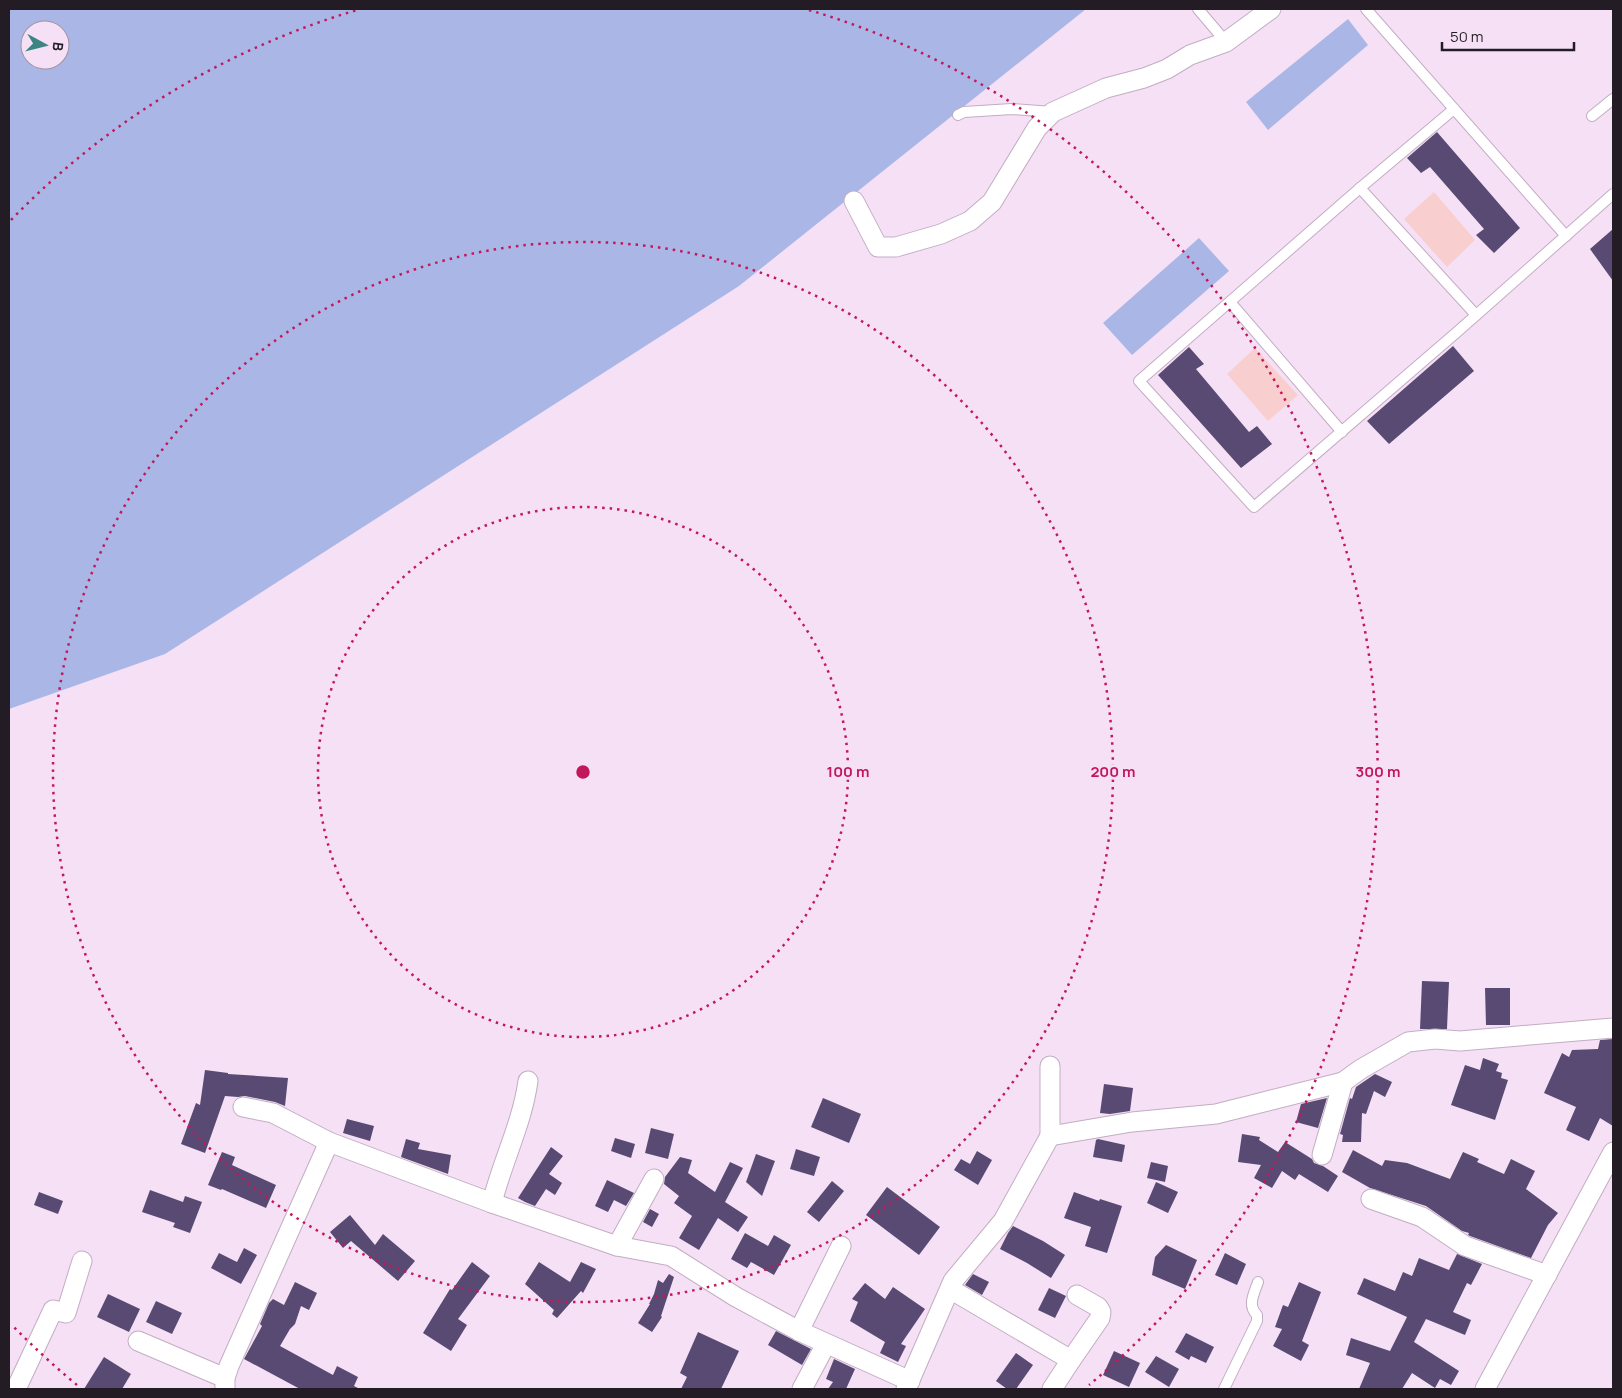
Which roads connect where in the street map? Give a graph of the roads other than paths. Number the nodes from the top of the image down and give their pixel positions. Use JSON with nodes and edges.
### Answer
{"nodes":[{"id":1,"x":1198,"y":9,"type":"edge"},
{"id":2,"x":1272,"y":9,"type":"edge"},
{"id":3,"x":1366,"y":9,"type":"edge"},
{"id":4,"x":1226,"y":42,"type":"junction"},
{"id":5,"x":1613,"y":98,"type":"edge"},
{"id":6,"x":1454,"y":109,"type":"junction"},
{"id":7,"x":1053,"y":112,"type":"junction"},
{"id":8,"x":958,"y":115,"type":"dead end"},
{"id":9,"x":1592,"y":116,"type":"dead end"},
{"id":10,"x":1360,"y":188,"type":"junction"},
{"id":11,"x":1613,"y":194,"type":"edge"},
{"id":12,"x":854,"y":200,"type":"dead end"},
{"id":13,"x":1566,"y":236,"type":"junction"},
{"id":14,"x":1230,"y":302,"type":"junction"},
{"id":15,"x":1476,"y":315,"type":"junction"},
{"id":16,"x":1342,"y":432,"type":"junction"},
{"id":17,"x":1613,"y":1028,"type":"edge"},
{"id":18,"x":1050,"y":1066,"type":"dead end"},
{"id":19,"x":528,"y":1081,"type":"dead end"},
{"id":20,"x":1343,"y":1082,"type":"junction"},
{"id":21,"x":243,"y":1107,"type":"dead end"},
{"id":22,"x":1050,"y":1136,"type":"junction"},
{"id":23,"x":328,"y":1142,"type":"junction"},
{"id":24,"x":1613,"y":1152,"type":"edge"},
{"id":25,"x":1322,"y":1155,"type":"dead end"},
{"id":26,"x":654,"y":1179,"type":"dead end"},
{"id":27,"x":1371,"y":1199,"type":"dead end"},
{"id":28,"x":492,"y":1203,"type":"junction"},
{"id":29,"x":618,"y":1246,"type":"junction"},
{"id":30,"x":841,"y":1246,"type":"dead end"},
{"id":31,"x":82,"y":1261,"type":"dead end"},
{"id":32,"x":1546,"y":1276,"type":"junction"},
{"id":33,"x":1258,"y":1282,"type":"dead end"},
{"id":34,"x":950,"y":1289,"type":"junction"},
{"id":35,"x":1078,"y":1295,"type":"dead end"},
{"id":36,"x":799,"y":1331,"type":"junction"},
{"id":37,"x":138,"y":1341,"type":"dead end"},
{"id":38,"x":826,"y":1344,"type":"junction"},
{"id":39,"x":1071,"y":1360,"type":"junction"},
{"id":40,"x":225,"y":1384,"type":"edge"},
{"id":41,"x":908,"y":1385,"type":"edge"},
{"id":42,"x":16,"y":1389,"type":"edge"},
{"id":43,"x":802,"y":1389,"type":"edge"},
{"id":44,"x":1052,"y":1389,"type":"edge"},
{"id":45,"x":1224,"y":1389,"type":"edge"},
{"id":46,"x":1485,"y":1389,"type":"edge"}],
"edges":[{"from":1,"to":4,"type":"lane"},
{"from":2,"to":4,"type":"street"},
{"from":3,"to":6,"type":"lane"},
{"from":4,"to":7,"type":"street"},
{"from":5,"to":9,"type":"lane"},
{"from":6,"to":10,"type":"lane"},
{"from":6,"to":13,"type":"lane"},
{"from":7,"to":8,"type":"lane"},
{"from":7,"to":12,"type":"street"},
{"from":10,"to":14,"type":"lane"},
{"from":10,"to":15,"type":"lane"},
{"from":11,"to":13,"type":"lane"},
{"from":13,"to":15,"type":"lane"},
{"from":14,"to":16,"type":"lane"},
{"from":14,"to":16,"type":"lane"},
{"from":15,"to":16,"type":"lane"},
{"from":17,"to":20,"type":"street"},
{"from":18,"to":22,"type":"street"},
{"from":19,"to":28,"type":"street"},
{"from":20,"to":22,"type":"street"},
{"from":20,"to":25,"type":"street"},
{"from":21,"to":23,"type":"street"},
{"from":22,"to":34,"type":"street"},
{"from":23,"to":28,"type":"street"},
{"from":23,"to":40,"type":"street"},
{"from":24,"to":32,"type":"street"},
{"from":26,"to":29,"type":"street"},
{"from":27,"to":32,"type":"street"},
{"from":28,"to":29,"type":"street"},
{"from":29,"to":36,"type":"street"},
{"from":30,"to":36,"type":"street"},
{"from":31,"to":42,"type":"street"},
{"from":32,"to":46,"type":"street"},
{"from":33,"to":45,"type":"lane"},
{"from":34,"to":39,"type":"street"},
{"from":34,"to":41,"type":"street"},
{"from":35,"to":39,"type":"street"},
{"from":36,"to":38,"type":"street"},
{"from":37,"to":40,"type":"street"},
{"from":38,"to":41,"type":"street"},
{"from":38,"to":43,"type":"street"},
{"from":39,"to":44,"type":"street"}]}
